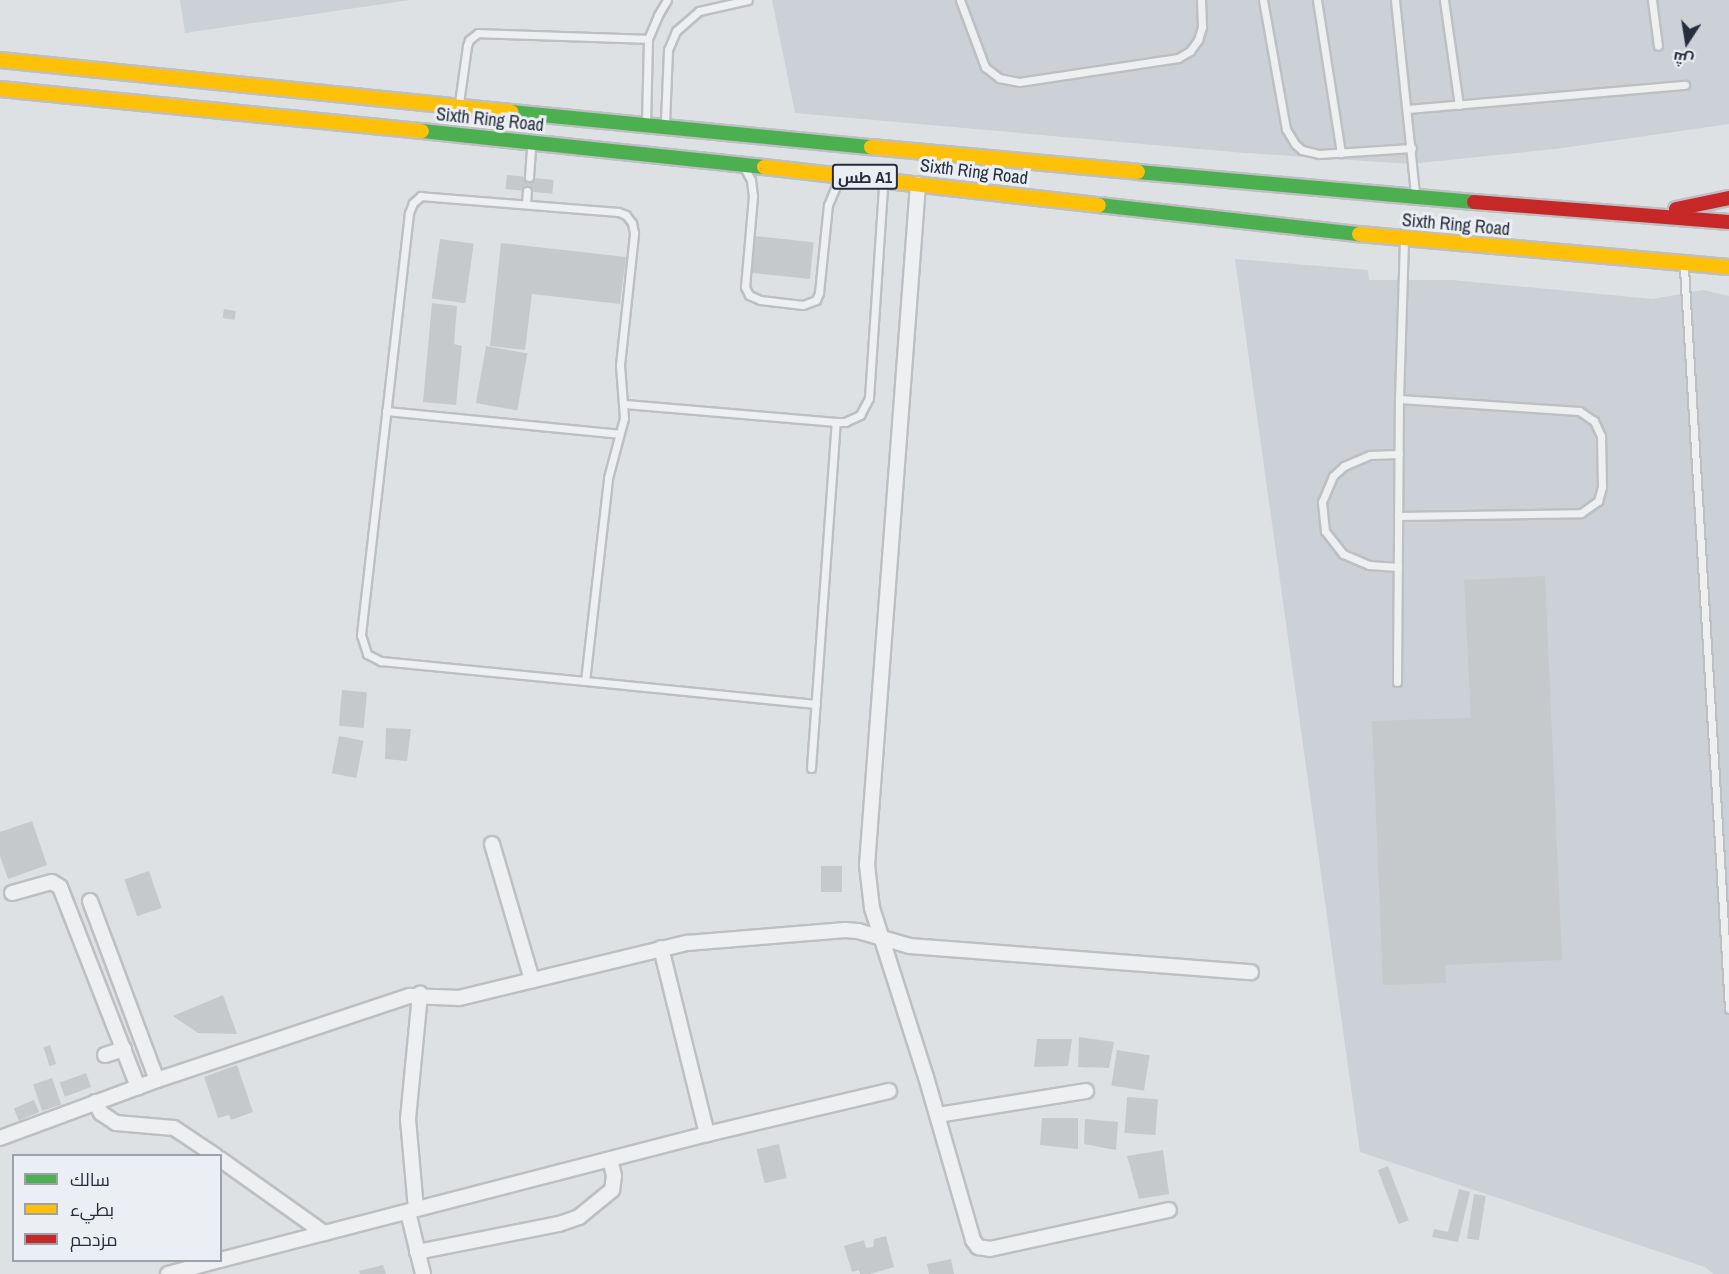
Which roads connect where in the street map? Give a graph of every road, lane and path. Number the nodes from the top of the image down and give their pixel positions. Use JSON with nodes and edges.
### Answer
{"nodes":[{"id":1,"x":667,"y":0,"type":"edge"},
{"id":2,"x":748,"y":0,"type":"edge"},
{"id":3,"x":960,"y":0,"type":"edge"},
{"id":4,"x":1201,"y":0,"type":"edge"},
{"id":5,"x":1263,"y":0,"type":"edge"},
{"id":6,"x":1317,"y":0,"type":"edge"},
{"id":7,"x":1395,"y":0,"type":"edge"},
{"id":8,"x":1444,"y":0,"type":"edge"},
{"id":9,"x":1652,"y":0,"type":"edge"},
{"id":10,"x":648,"y":39,"type":"junction"},
{"id":11,"x":1658,"y":46,"type":"dead end"},
{"id":12,"x":0,"y":60,"type":"edge"},
{"id":13,"x":1686,"y":85,"type":"dead end"},
{"id":14,"x":0,"y":89,"type":"edge"},
{"id":15,"x":1459,"y":105,"type":"junction"},
{"id":16,"x":458,"y":107,"type":"junction"},
{"id":17,"x":1408,"y":110,"type":"junction"},
{"id":18,"x":646,"y":140,"type":"junction"},
{"id":19,"x":531,"y":142,"type":"junction"},
{"id":20,"x":665,"y":142,"type":"junction"},
{"id":21,"x":1412,"y":148,"type":"junction"},
{"id":22,"x":1341,"y":153,"type":"junction"},
{"id":23,"x":741,"y":164,"type":"junction"},
{"id":24,"x":845,"y":175,"type":"junction"},
{"id":25,"x":529,"y":177,"type":"dead end"},
{"id":26,"x":884,"y":179,"type":"junction"},
{"id":27,"x":918,"y":184,"type":"junction"},
{"id":28,"x":527,"y":191,"type":"dead end"},
{"id":29,"x":1415,"y":198,"type":"junction"},
{"id":30,"x":1729,"y":198,"type":"edge"},
{"id":31,"x":526,"y":204,"type":"junction"},
{"id":32,"x":1638,"y":214,"type":"junction"},
{"id":33,"x":1729,"y":222,"type":"edge"},
{"id":34,"x":1404,"y":239,"type":"junction"},
{"id":35,"x":1684,"y":262,"type":"junction"},
{"id":36,"x":1729,"y":267,"type":"edge"},
{"id":37,"x":1729,"y":277,"type":"edge"},
{"id":38,"x":1399,"y":399,"type":"junction"},
{"id":39,"x":625,"y":404,"type":"junction"},
{"id":40,"x":386,"y":411,"type":"junction"},
{"id":41,"x":836,"y":422,"type":"junction"},
{"id":42,"x":620,"y":434,"type":"junction"},
{"id":43,"x":1399,"y":454,"type":"junction"},
{"id":44,"x":1398,"y":516,"type":"junction"},
{"id":45,"x":1398,"y":567,"type":"junction"},
{"id":46,"x":585,"y":681,"type":"junction"},
{"id":47,"x":1398,"y":682,"type":"dead end"},
{"id":48,"x":816,"y":704,"type":"junction"},
{"id":49,"x":811,"y":768,"type":"dead end"},
{"id":50,"x":492,"y":844,"type":"dead end"},
{"id":51,"x":12,"y":894,"type":"dead end"},
{"id":52,"x":90,"y":901,"type":"dead end"},
{"id":53,"x":882,"y":939,"type":"junction"},
{"id":54,"x":661,"y":948,"type":"junction"},
{"id":55,"x":1251,"y":972,"type":"dead end"},
{"id":56,"x":532,"y":980,"type":"junction"},
{"id":57,"x":420,"y":994,"type":"junction"},
{"id":58,"x":1729,"y":1009,"type":"edge"},
{"id":59,"x":124,"y":1049,"type":"junction"},
{"id":60,"x":105,"y":1055,"type":"dead end"},
{"id":61,"x":157,"y":1080,"type":"junction"},
{"id":62,"x":138,"y":1087,"type":"junction"},
{"id":63,"x":889,"y":1091,"type":"dead end"},
{"id":64,"x":1086,"y":1091,"type":"dead end"},
{"id":65,"x":95,"y":1102,"type":"junction"},
{"id":66,"x":938,"y":1115,"type":"junction"},
{"id":67,"x":707,"y":1134,"type":"junction"},
{"id":68,"x":0,"y":1137,"type":"edge"},
{"id":69,"x":214,"y":1154,"type":"edge"},
{"id":70,"x":610,"y":1159,"type":"junction"},
{"id":71,"x":222,"y":1160,"type":"edge"},
{"id":72,"x":412,"y":1210,"type":"junction"},
{"id":73,"x":1170,"y":1210,"type":"dead end"},
{"id":74,"x":324,"y":1233,"type":"junction"},
{"id":75,"x":417,"y":1252,"type":"junction"},
{"id":76,"x":222,"y":1259,"type":"edge"},
{"id":77,"x":213,"y":1262,"type":"edge"},
{"id":78,"x":168,"y":1274,"type":"edge"},
{"id":79,"x":423,"y":1274,"type":"edge"}],
"edges":[{"from":1,"to":10,"type":"lane"},
{"from":2,"to":20,"type":"lane"},
{"from":3,"to":4,"type":"lane"},
{"from":5,"to":22,"type":"lane"},
{"from":6,"to":22,"type":"lane"},
{"from":7,"to":17,"type":"lane"},
{"from":8,"to":15,"type":"lane"},
{"from":9,"to":11,"type":"lane"},
{"from":10,"to":16,"type":"lane"},
{"from":10,"to":18,"type":"lane"},
{"from":12,"to":16,"type":"highway","name":"Sixth Ring Road","number":"طس A1"},
{"from":13,"to":15,"type":"lane"},
{"from":14,"to":19,"type":"highway","name":"Sixth Ring Road","number":"طس A1"},
{"from":15,"to":17,"type":"lane"},
{"from":16,"to":18,"type":"highway","name":"Sixth Ring Road","number":"طس A1"},
{"from":17,"to":21,"type":"lane"},
{"from":18,"to":19,"type":"highway","name":"Sixth Ring Road","number":"طس A1"},
{"from":18,"to":20,"type":"highway","name":"Sixth Ring Road","number":"طس A1"},
{"from":18,"to":20,"type":"highway","name":"Sixth Ring Road","number":"طس A1"},
{"from":19,"to":25,"type":"lane"},
{"from":20,"to":23,"type":"highway","name":"Sixth Ring Road","number":"طس A1"},
{"from":20,"to":29,"type":"highway","name":"Sixth Ring Road","number":"طس A1"},
{"from":21,"to":22,"type":"lane"},
{"from":21,"to":29,"type":"lane"},
{"from":23,"to":24,"type":"highway","name":"Sixth Ring Road","number":"طس A1"},
{"from":23,"to":24,"type":"lane"},
{"from":24,"to":26,"type":"highway","name":"Sixth Ring Road","number":"طس A1"},
{"from":26,"to":27,"type":"highway","name":"Sixth Ring Road","number":"طس A1"},
{"from":26,"to":41,"type":"lane"},
{"from":27,"to":34,"type":"highway","name":"Sixth Ring Road","number":"طس A1"},
{"from":27,"to":53,"type":"street"},
{"from":28,"to":31,"type":"lane"},
{"from":29,"to":32,"type":"highway","name":"Sixth Ring Road","number":"طس A1"},
{"from":30,"to":32,"type":"highway"},
{"from":31,"to":39,"type":"lane"},
{"from":31,"to":40,"type":"lane"},
{"from":32,"to":33,"type":"highway","name":"Sixth Ring Road","number":"طس A1"},
{"from":34,"to":35,"type":"highway","name":"Sixth Ring Road","number":"طس A1"},
{"from":34,"to":38,"type":"lane"},
{"from":35,"to":36,"type":"highway","name":"Sixth Ring Road","number":"طس A1"},
{"from":35,"to":37,"type":"highway"},
{"from":35,"to":58,"type":"lane"},
{"from":38,"to":43,"type":"lane"},
{"from":38,"to":44,"type":"lane"},
{"from":39,"to":41,"type":"lane"},
{"from":39,"to":42,"type":"lane"},
{"from":40,"to":42,"type":"lane"},
{"from":40,"to":46,"type":"lane"},
{"from":41,"to":48,"type":"lane"},
{"from":42,"to":46,"type":"lane"},
{"from":43,"to":44,"type":"lane"},
{"from":43,"to":45,"type":"lane"},
{"from":44,"to":45,"type":"lane"},
{"from":45,"to":47,"type":"lane"},
{"from":46,"to":48,"type":"lane"},
{"from":48,"to":49,"type":"lane"},
{"from":50,"to":56,"type":"street"},
{"from":51,"to":59,"type":"street"},
{"from":52,"to":61,"type":"street"},
{"from":53,"to":54,"type":"street"},
{"from":53,"to":55,"type":"street"},
{"from":53,"to":66,"type":"street"},
{"from":54,"to":56,"type":"street"},
{"from":54,"to":67,"type":"street"},
{"from":56,"to":57,"type":"street"},
{"from":57,"to":61,"type":"street"},
{"from":57,"to":72,"type":"street"},
{"from":59,"to":60,"type":"street"},
{"from":59,"to":62,"type":"street"},
{"from":61,"to":62,"type":"street"},
{"from":62,"to":65,"type":"street"},
{"from":63,"to":67,"type":"street"},
{"from":64,"to":66,"type":"street"},
{"from":65,"to":68,"type":"street"},
{"from":65,"to":69,"type":"street"},
{"from":66,"to":73,"type":"street"},
{"from":67,"to":70,"type":"street"},
{"from":70,"to":72,"type":"street"},
{"from":70,"to":75,"type":"street"},
{"from":71,"to":74,"type":"street"},
{"from":72,"to":74,"type":"street"},
{"from":72,"to":75,"type":"street"},
{"from":74,"to":76,"type":"street"},
{"from":75,"to":79,"type":"street"},
{"from":77,"to":78,"type":"street"}]}
